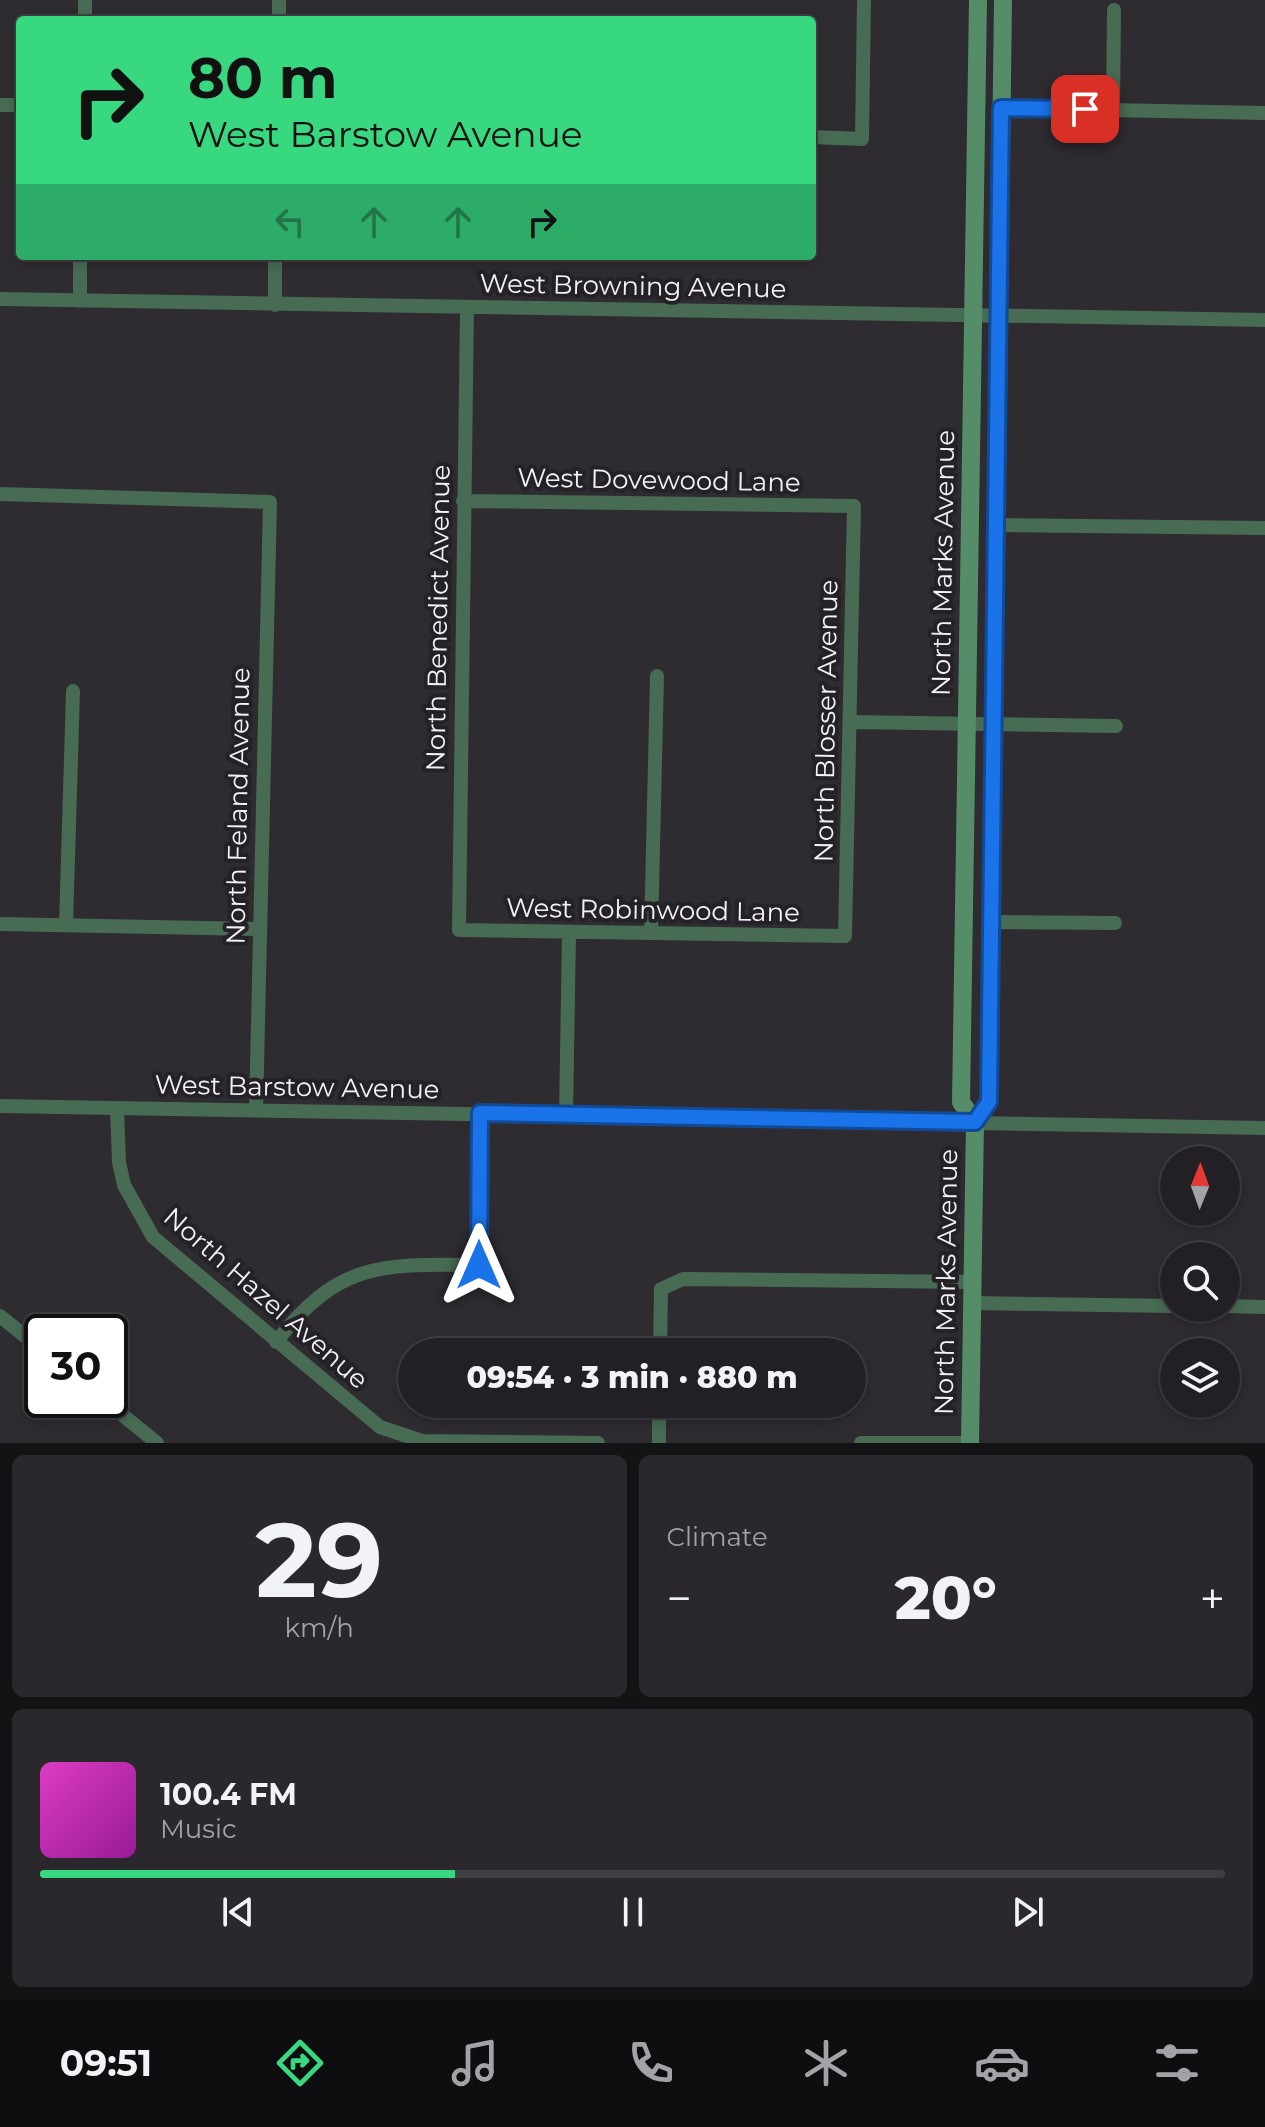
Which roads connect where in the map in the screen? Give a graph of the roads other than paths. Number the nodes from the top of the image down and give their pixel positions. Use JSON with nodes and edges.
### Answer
{"nodes":[{"id":1,"x":864,"y":0,"type":"edge"},
{"id":2,"x":978,"y":0,"type":"edge"},
{"id":3,"x":991,"y":0,"type":"edge"},
{"id":4,"x":1003,"y":0,"type":"edge"},
{"id":5,"x":1114,"y":10,"type":"dead end"},
{"id":6,"x":1002,"y":44,"type":"junction"},
{"id":7,"x":1001,"y":108,"type":"junction"},
{"id":8,"x":1113,"y":110,"type":"junction"},
{"id":9,"x":1265,"y":113,"type":"edge"},
{"id":10,"x":816,"y":137,"type":"edge"},
{"id":11,"x":80,"y":260,"type":"edge"},
{"id":12,"x":275,"y":260,"type":"edge"},
{"id":13,"x":0,"y":299,"type":"edge"},
{"id":14,"x":80,"y":301,"type":"junction"},
{"id":15,"x":275,"y":305,"type":"junction"},
{"id":16,"x":467,"y":307,"type":"junction"},
{"id":17,"x":974,"y":316,"type":"junction"},
{"id":18,"x":997,"y":316,"type":"junction"},
{"id":19,"x":1265,"y":320,"type":"edge"},
{"id":20,"x":0,"y":494,"type":"edge"},
{"id":21,"x":463,"y":501,"type":"junction"},
{"id":22,"x":854,"y":506,"type":"joint"},
{"id":23,"x":996,"y":525,"type":"junction"},
{"id":24,"x":1265,"y":528,"type":"edge"},
{"id":25,"x":657,"y":676,"type":"dead end"},
{"id":26,"x":73,"y":691,"type":"dead end"},
{"id":27,"x":850,"y":722,"type":"junction"},
{"id":28,"x":966,"y":725,"type":"junction"},
{"id":29,"x":994,"y":725,"type":"junction"},
{"id":30,"x":1116,"y":726,"type":"dead end"},
{"id":31,"x":991,"y":922,"type":"junction"},
{"id":32,"x":1115,"y":923,"type":"dead end"},
{"id":33,"x":0,"y":924,"type":"edge"},
{"id":34,"x":66,"y":925,"type":"junction"},
{"id":35,"x":259,"y":929,"type":"junction"},
{"id":36,"x":459,"y":930,"type":"joint"},
{"id":37,"x":651,"y":933,"type":"junction"},
{"id":38,"x":569,"y":934,"type":"junction"},
{"id":39,"x":845,"y":936,"type":"joint"},
{"id":40,"x":0,"y":1106,"type":"edge"},
{"id":41,"x":117,"y":1108,"type":"junction"},
{"id":42,"x":256,"y":1110,"type":"junction"},
{"id":43,"x":480,"y":1113,"type":"junction"},
{"id":44,"x":566,"y":1115,"type":"junction"},
{"id":45,"x":975,"y":1122,"type":"junction"},
{"id":46,"x":1265,"y":1128,"type":"edge"},
{"id":47,"x":973,"y":1282,"type":"junction"},
{"id":48,"x":972,"y":1303,"type":"junction"},
{"id":49,"x":1160,"y":1306,"type":"edge"},
{"id":50,"x":1240,"y":1306,"type":"edge"},
{"id":51,"x":1265,"y":1307,"type":"edge"},
{"id":52,"x":0,"y":1316,"type":"edge"},
{"id":53,"x":24,"y":1335,"type":"edge"},
{"id":54,"x":660,"y":1338,"type":"edge"},
{"id":55,"x":276,"y":1342,"type":"junction"},
{"id":56,"x":126,"y":1418,"type":"edge"},
{"id":57,"x":659,"y":1418,"type":"edge"},
{"id":58,"x":157,"y":1443,"type":"edge"},
{"id":59,"x":598,"y":1443,"type":"edge"},
{"id":60,"x":659,"y":1443,"type":"edge"},
{"id":61,"x":861,"y":1443,"type":"edge"},
{"id":62,"x":970,"y":1443,"type":"edge"}],
"edges":[{"from":1,"to":10,"type":"street"},
{"from":2,"to":17,"type":"main road","name":"North Marks Avenue"},
{"from":3,"to":6,"type":"main road"},
{"from":4,"to":6,"type":"main road","name":"North Marks Avenue"},
{"from":5,"to":8,"type":"street"},
{"from":6,"to":7,"type":"main road","name":"North Marks Avenue"},
{"from":7,"to":8,"type":"street"},
{"from":7,"to":18,"type":"main road","name":"North Marks Avenue"},
{"from":8,"to":9,"type":"street"},
{"from":11,"to":14,"type":"street"},
{"from":12,"to":15,"type":"street"},
{"from":13,"to":14,"type":"street","name":"West Browning Avenue"},
{"from":14,"to":15,"type":"street","name":"West Browning Avenue"},
{"from":15,"to":16,"type":"street","name":"West Browning Avenue"},
{"from":16,"to":17,"type":"street","name":"West Browning Avenue"},
{"from":16,"to":21,"type":"street","name":"North Benedict Avenue"},
{"from":17,"to":18,"type":"street","name":"West Browning Avenue"},
{"from":17,"to":28,"type":"main road","name":"North Marks Avenue"},
{"from":18,"to":19,"type":"street","name":"West Browning Avenue"},
{"from":18,"to":23,"type":"main road","name":"North Marks Avenue"},
{"from":20,"to":35,"type":"street","name":"North Feland Avenue"},
{"from":21,"to":22,"type":"street","name":"West Dovewood Lane"},
{"from":21,"to":36,"type":"street","name":"North Benedict Avenue"},
{"from":22,"to":27,"type":"street","name":"North Blosser Avenue"},
{"from":23,"to":24,"type":"street"},
{"from":23,"to":29,"type":"main road","name":"North Marks Avenue"},
{"from":25,"to":37,"type":"street"},
{"from":26,"to":34,"type":"street"},
{"from":27,"to":28,"type":"street"},
{"from":27,"to":39,"type":"street","name":"North Blosser Avenue"},
{"from":28,"to":29,"type":"street"},
{"from":28,"to":45,"type":"main road","name":"North Marks Avenue"},
{"from":29,"to":30,"type":"street"},
{"from":29,"to":31,"type":"main road","name":"North Marks Avenue"},
{"from":31,"to":32,"type":"street"},
{"from":31,"to":45,"type":"main road","name":"North Marks Avenue"},
{"from":33,"to":34,"type":"street"},
{"from":34,"to":35,"type":"street"},
{"from":35,"to":42,"type":"street","name":"North Feland Avenue"},
{"from":36,"to":38,"type":"street","name":"West Robinwood Lane"},
{"from":37,"to":38,"type":"street","name":"West Robinwood Lane"},
{"from":37,"to":39,"type":"street","name":"West Robinwood Lane"},
{"from":38,"to":44,"type":"street"},
{"from":40,"to":41,"type":"street","name":"West Barstow Avenue"},
{"from":41,"to":42,"type":"street","name":"West Barstow Avenue"},
{"from":41,"to":55,"type":"street","name":"North Hazel Avenue"},
{"from":42,"to":43,"type":"street","name":"West Barstow Avenue"},
{"from":43,"to":44,"type":"street","name":"West Barstow Avenue"},
{"from":43,"to":55,"type":"street"},
{"from":44,"to":45,"type":"street","name":"West Barstow Avenue"},
{"from":45,"to":46,"type":"street","name":"West Barstow Avenue"},
{"from":45,"to":47,"type":"main road","name":"North Marks Avenue"},
{"from":47,"to":48,"type":"main road","name":"North Marks Avenue"},
{"from":47,"to":54,"type":"street"},
{"from":48,"to":49,"type":"street"},
{"from":48,"to":62,"type":"main road","name":"North Marks Avenue"},
{"from":50,"to":51,"type":"street"},
{"from":52,"to":53,"type":"street"},
{"from":55,"to":59,"type":"street","name":"North Hazel Avenue"},
{"from":56,"to":58,"type":"street"},
{"from":57,"to":60,"type":"street"},
{"from":61,"to":62,"type":"street"}]}
